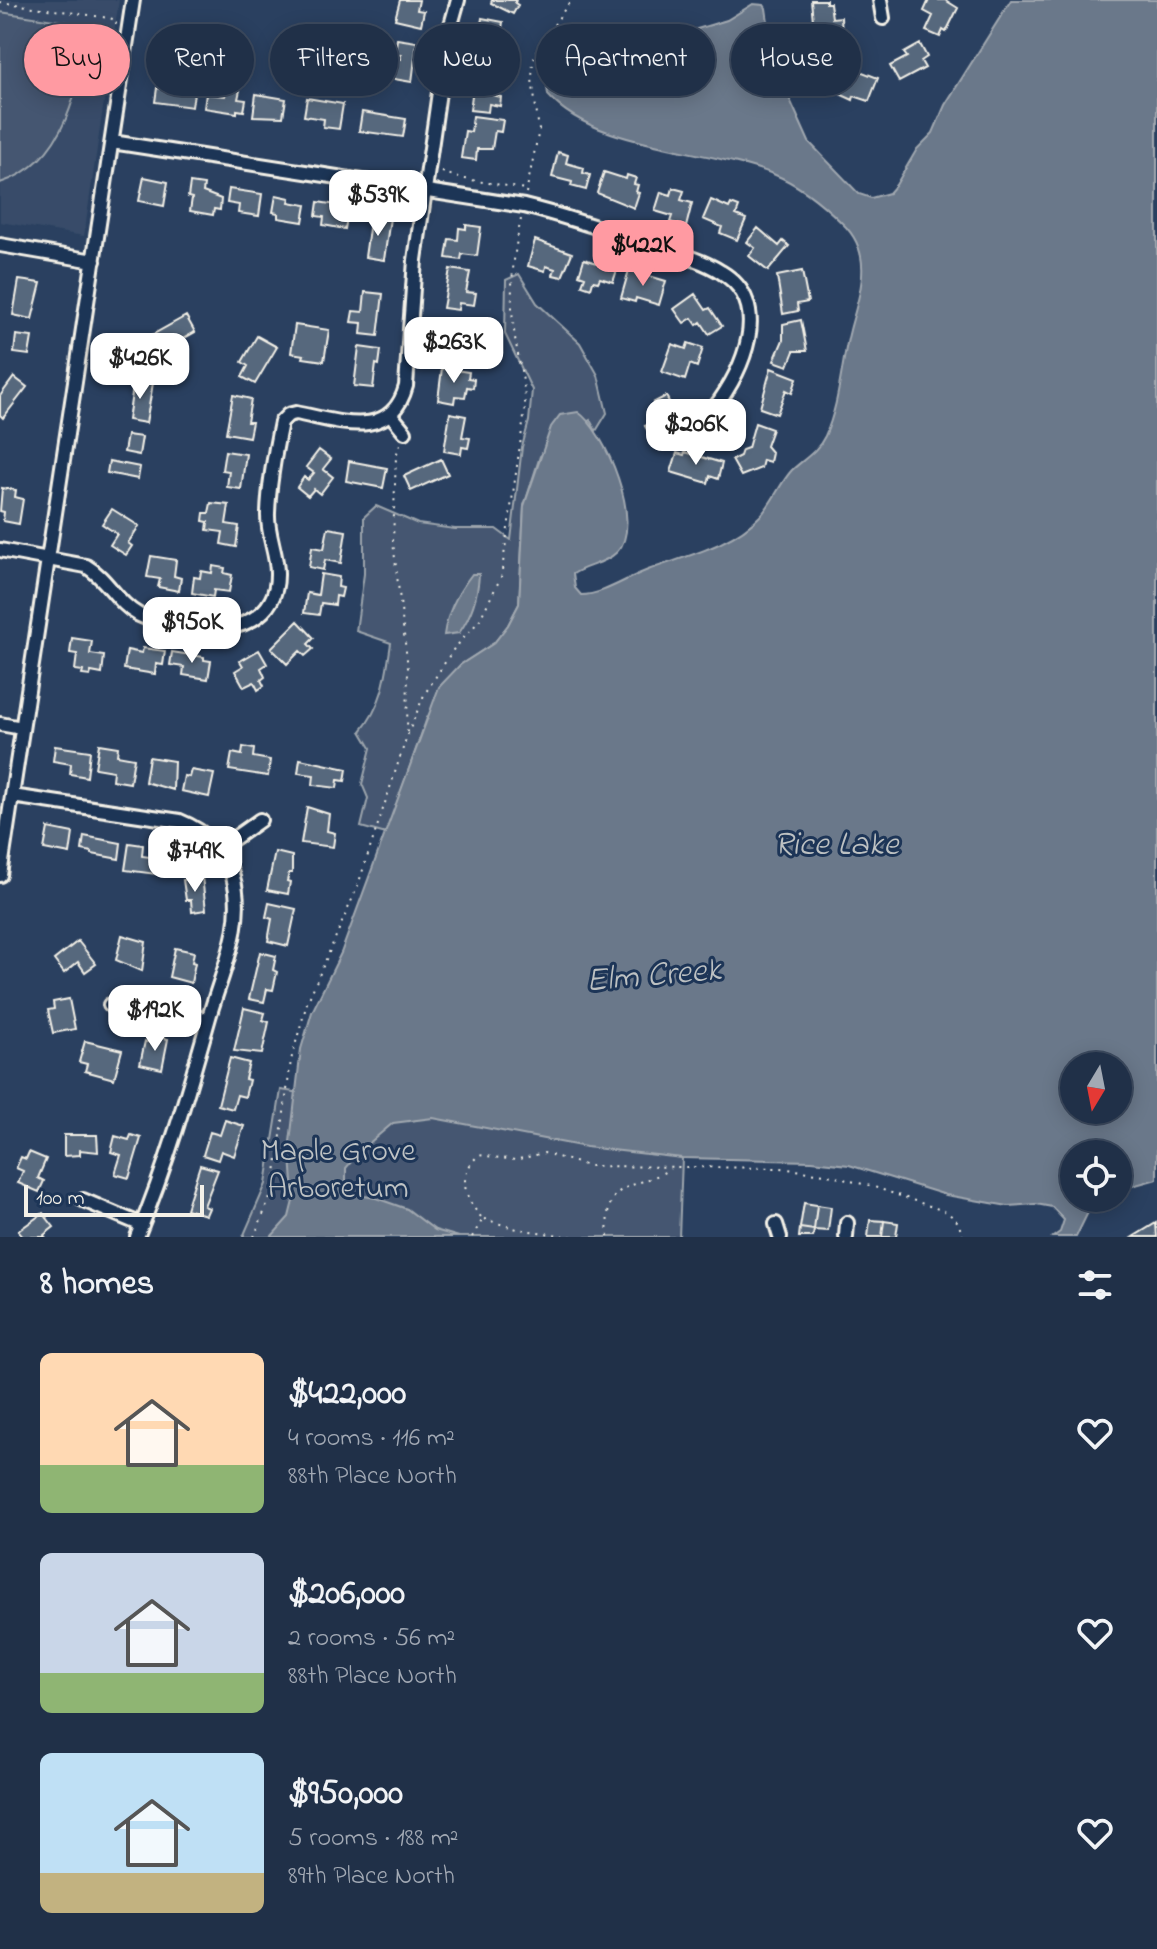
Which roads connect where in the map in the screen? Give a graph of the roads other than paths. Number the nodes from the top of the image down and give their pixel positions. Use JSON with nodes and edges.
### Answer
{"nodes":[{"id":1,"x":133,"y":0,"type":"edge"},
{"id":2,"x":458,"y":0,"type":"edge"},
{"id":3,"x":880,"y":0,"type":"edge"},
{"id":4,"x":883,"y":18,"type":"dead end"},
{"id":5,"x":112,"y":142,"type":"junction"},
{"id":6,"x":425,"y":188,"type":"junction"},
{"id":7,"x":0,"y":245,"type":"edge"},
{"id":8,"x":94,"y":261,"type":"junction"},
{"id":9,"x":713,"y":410,"type":"dead end"},
{"id":10,"x":391,"y":415,"type":"junction"},
{"id":11,"x":405,"y":432,"type":"road end"},
{"id":12,"x":0,"y":550,"type":"edge"},
{"id":13,"x":49,"y":558,"type":"junction"},
{"id":14,"x":0,"y":724,"type":"edge"},
{"id":15,"x":22,"y":728,"type":"junction"},
{"id":16,"x":12,"y":796,"type":"junction"},
{"id":17,"x":260,"y":820,"type":"dead end"},
{"id":18,"x":219,"y":849,"type":"junction"},
{"id":19,"x":0,"y":875,"type":"edge"},
{"id":20,"x":110,"y":1005,"type":"dead end"},
{"id":21,"x":208,"y":1020,"type":"junction"},
{"id":22,"x":83,"y":1200,"type":"dead end"},
{"id":23,"x":847,"y":1223,"type":"dead end"},
{"id":24,"x":140,"y":1231,"type":"edge"},
{"id":25,"x":846,"y":1237,"type":"edge"}],
"edges":[{"from":1,"to":5,"type":"street"},
{"from":2,"to":6,"type":"street"},
{"from":3,"to":4,"type":"street"},
{"from":5,"to":6,"type":"street"},
{"from":5,"to":8,"type":"street"},
{"from":6,"to":9,"type":"street"},
{"from":6,"to":10,"type":"street"},
{"from":7,"to":8,"type":"street"},
{"from":8,"to":13,"type":"street"},
{"from":10,"to":11,"type":"street"},
{"from":10,"to":13,"type":"street"},
{"from":12,"to":13,"type":"street"},
{"from":13,"to":15,"type":"street"},
{"from":14,"to":15,"type":"street"},
{"from":15,"to":16,"type":"street"},
{"from":16,"to":18,"type":"street"},
{"from":16,"to":19,"type":"street"},
{"from":17,"to":18,"type":"street"},
{"from":18,"to":21,"type":"street"},
{"from":20,"to":21,"type":"street"},
{"from":21,"to":24,"type":"street"},
{"from":22,"to":24,"type":"street"},
{"from":23,"to":25,"type":"street"}]}
